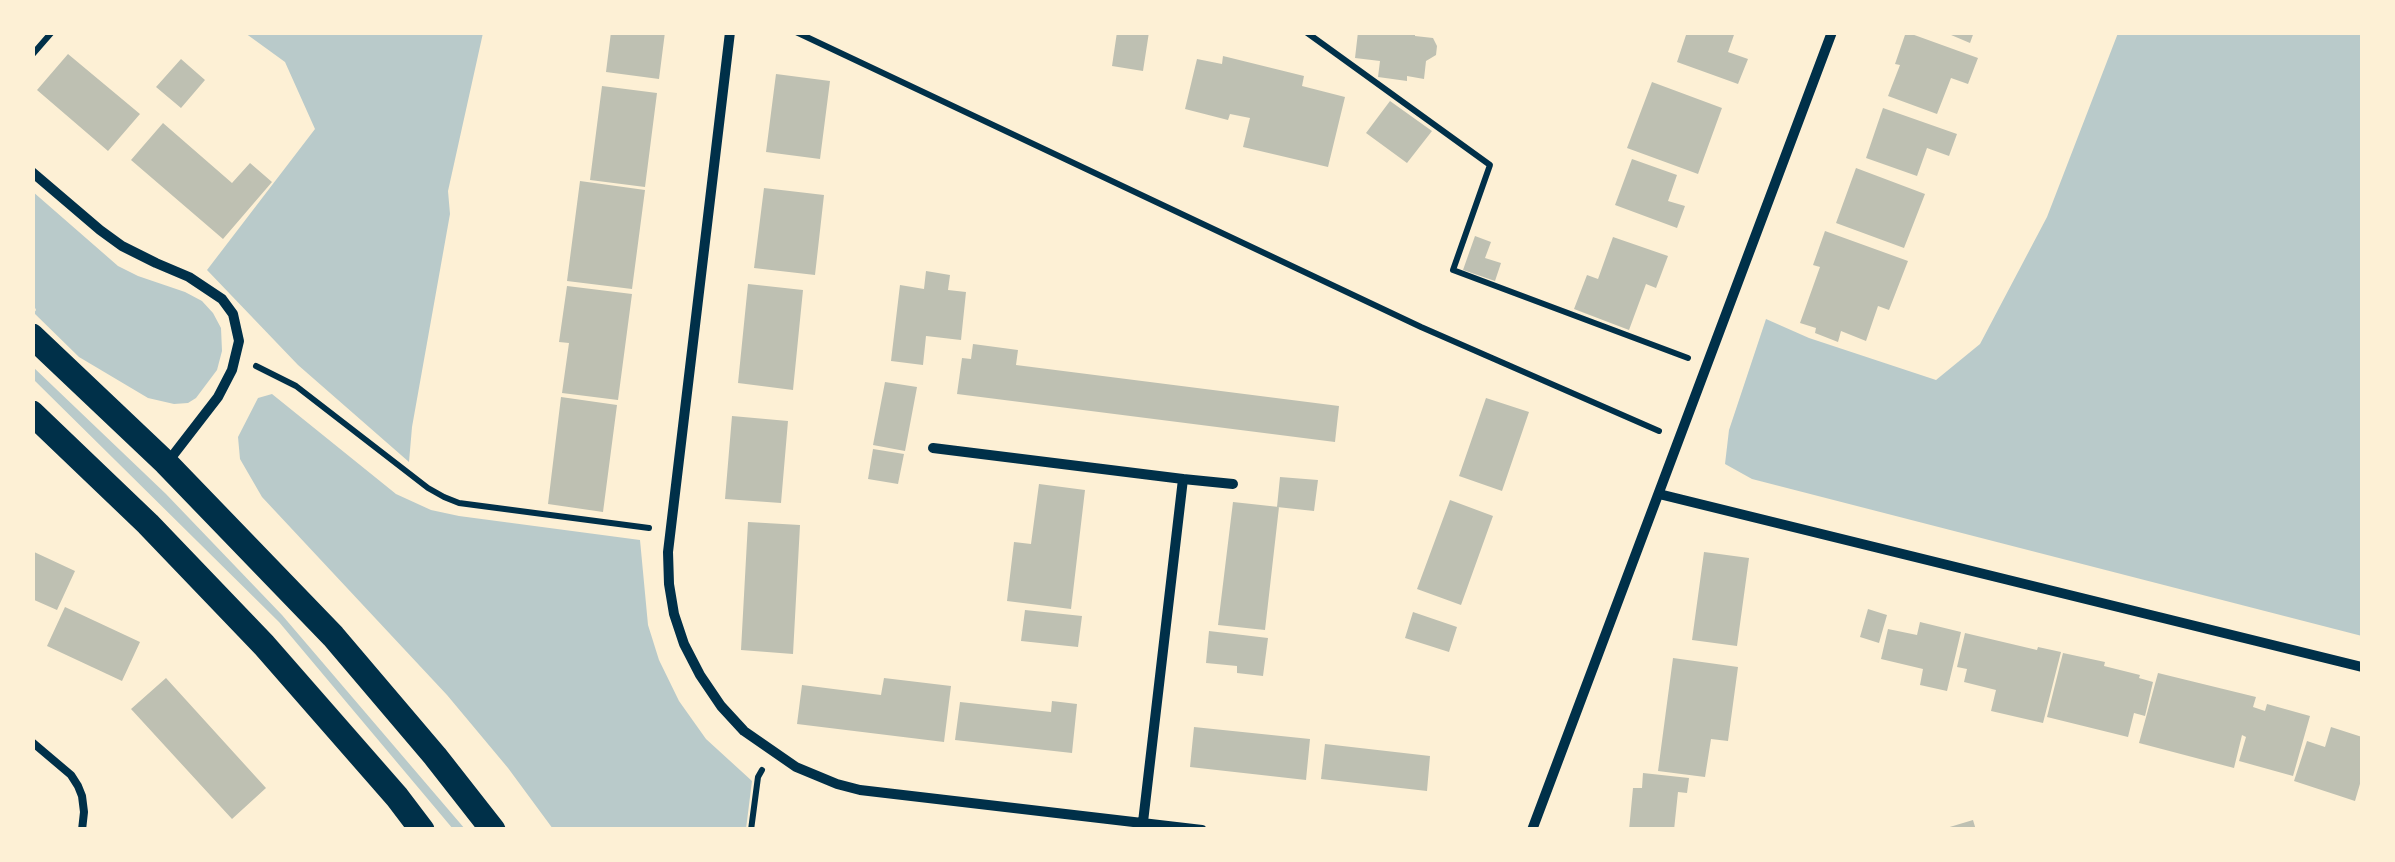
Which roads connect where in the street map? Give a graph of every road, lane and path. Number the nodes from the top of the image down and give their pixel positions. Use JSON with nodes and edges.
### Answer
{"nodes":[{"id":1,"x":52,"y":32,"type":"edge"},
{"id":2,"x":730,"y":32,"type":"edge"},
{"id":3,"x":796,"y":32,"type":"edge"},
{"id":4,"x":1306,"y":32,"type":"edge"},
{"id":5,"x":1832,"y":32,"type":"edge"},
{"id":6,"x":32,"y":55,"type":"edge"},
{"id":7,"x":32,"y":172,"type":"edge"},
{"id":8,"x":32,"y":336,"type":"edge"},
{"id":9,"x":1708,"y":365,"type":"junction"},
{"id":10,"x":261,"y":369,"type":"dead end"},
{"id":11,"x":32,"y":412,"type":"edge"},
{"id":12,"x":1678,"y":439,"type":"junction"},
{"id":13,"x":934,"y":448,"type":"dead end"},
{"id":14,"x":166,"y":464,"type":"junction"},
{"id":15,"x":1183,"y":479,"type":"junction"},
{"id":16,"x":1233,"y":484,"type":"dead end"},
{"id":17,"x":1659,"y":494,"type":"junction"},
{"id":18,"x":670,"y":530,"type":"junction"},
{"id":19,"x":2362,"y":667,"type":"edge"},
{"id":20,"x":32,"y":742,"type":"edge"},
{"id":21,"x":774,"y":753,"type":"junction"},
{"id":22,"x":1143,"y":822,"type":"junction"},
{"id":23,"x":82,"y":830,"type":"edge"},
{"id":24,"x":422,"y":830,"type":"edge"},
{"id":25,"x":493,"y":830,"type":"edge"},
{"id":26,"x":750,"y":830,"type":"edge"},
{"id":27,"x":1202,"y":830,"type":"edge"},
{"id":28,"x":1532,"y":830,"type":"edge"}],
"edges":[{"from":1,"to":6,"type":"path"},
{"from":2,"to":18,"type":"street"},
{"from":3,"to":12,"type":"path"},
{"from":4,"to":9,"type":"path"},
{"from":5,"to":9,"type":"street"},
{"from":7,"to":14,"type":"street"},
{"from":8,"to":14,"type":"main road"},
{"from":9,"to":12,"type":"street"},
{"from":10,"to":18,"type":"path"},
{"from":11,"to":24,"type":"main road"},
{"from":12,"to":17,"type":"street"},
{"from":13,"to":15,"type":"street"},
{"from":14,"to":25,"type":"main road"},
{"from":15,"to":16,"type":"street"},
{"from":15,"to":22,"type":"street"},
{"from":17,"to":19,"type":"street"},
{"from":17,"to":28,"type":"street"},
{"from":18,"to":21,"type":"street"},
{"from":20,"to":23,"type":"lane"},
{"from":21,"to":22,"type":"street"},
{"from":21,"to":26,"type":"path"},
{"from":22,"to":27,"type":"street"}]}
